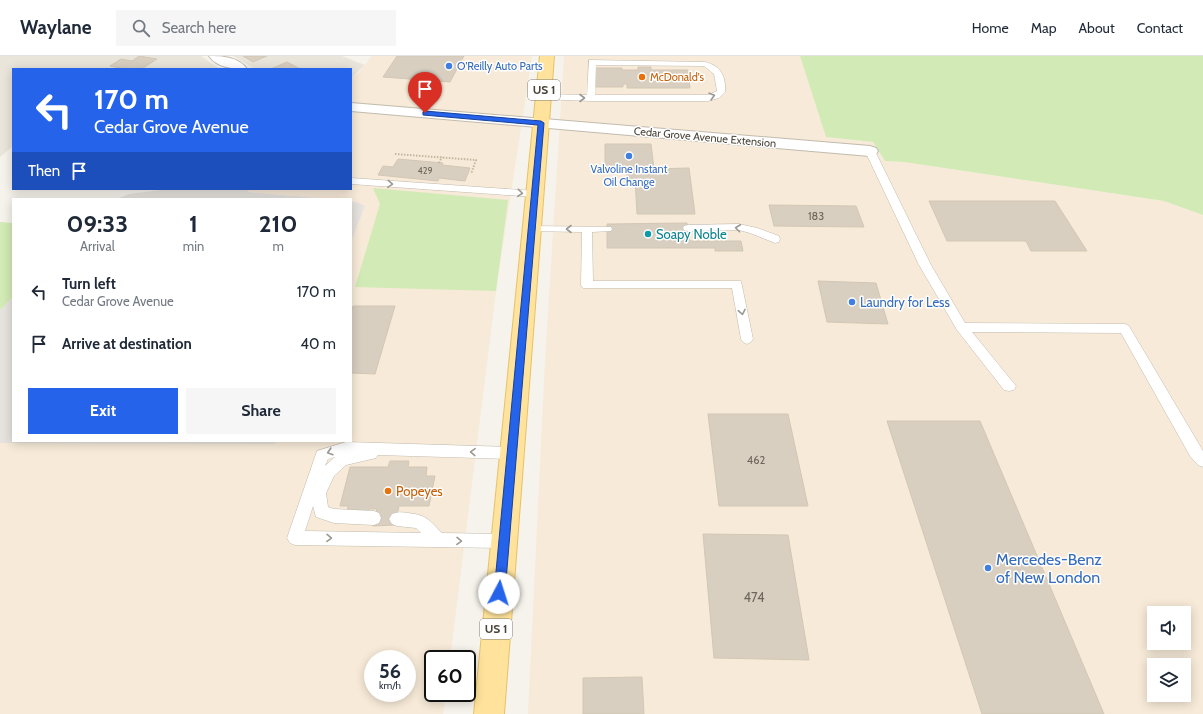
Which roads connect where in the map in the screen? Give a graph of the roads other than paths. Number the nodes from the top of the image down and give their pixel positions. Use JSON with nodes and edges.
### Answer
{"nodes":[{"id":1,"x":216,"y":56,"type":"edge"},
{"id":2,"x":547,"y":56,"type":"edge"},
{"id":3,"x":238,"y":68,"type":"edge"},
{"id":4,"x":543,"y":97,"type":"junction"},
{"id":5,"x":590,"y":98,"type":"junction"},
{"id":6,"x":352,"y":107,"type":"edge"},
{"id":7,"x":541,"y":123,"type":"junction"},
{"id":8,"x":870,"y":151,"type":"joint"},
{"id":9,"x":352,"y":181,"type":"edge"},
{"id":10,"x":535,"y":194,"type":"junction"},
{"id":11,"x":607,"y":228,"type":"dead end"},
{"id":12,"x":688,"y":228,"type":"dead end"},
{"id":13,"x":532,"y":229,"type":"junction"},
{"id":14,"x":587,"y":229,"type":"junction"},
{"id":15,"x":775,"y":239,"type":"dead end"},
{"id":16,"x":961,"y":327,"type":"junction"},
{"id":17,"x":747,"y":339,"type":"dead end"},
{"id":18,"x":1009,"y":386,"type":"dead end"},
{"id":19,"x":390,"y":449,"type":"junction"},
{"id":20,"x":512,"y":454,"type":"junction"},
{"id":21,"x":1203,"y":461,"type":"edge"},
{"id":22,"x":374,"y":518,"type":"dead end"},
{"id":23,"x":396,"y":519,"type":"dead end"},
{"id":24,"x":440,"y":541,"type":"junction"},
{"id":25,"x":504,"y":541,"type":"junction"},
{"id":26,"x":489,"y":714,"type":"edge"}],
"edges":[{"from":1,"to":3,"type":"street"},
{"from":2,"to":4,"type":"main road","number":"US 1"},
{"from":4,"to":5,"type":"lane","one_way":true},
{"from":4,"to":7,"type":"main road","number":"US 1"},
{"from":5,"to":5,"type":"lane","one_way":true},
{"from":6,"to":7,"type":"street","name":"Cedar Grove Avenue Extension"},
{"from":7,"to":8,"type":"street","name":"Cedar Grove Avenue Extension"},
{"from":7,"to":10,"type":"main road","number":"US 1"},
{"from":8,"to":16,"type":"lane"},
{"from":9,"to":10,"type":"lane","one_way":true},
{"from":10,"to":13,"type":"main road","number":"US 1"},
{"from":11,"to":14,"type":"lane"},
{"from":15,"to":12,"type":"lane","one_way":true},
{"from":14,"to":13,"type":"lane","one_way":true},
{"from":13,"to":20,"type":"main road","number":"US 1"},
{"from":14,"to":17,"type":"lane","one_way":true},
{"from":16,"to":18,"type":"lane"},
{"from":16,"to":21,"type":"lane"},
{"from":20,"to":19,"type":"lane","one_way":true},
{"from":19,"to":22,"type":"lane"},
{"from":19,"to":24,"type":"lane","one_way":true},
{"from":20,"to":25,"type":"main road","number":"US 1"},
{"from":23,"to":24,"type":"lane"},
{"from":24,"to":25,"type":"lane","one_way":true},
{"from":25,"to":26,"type":"main road","number":"US 1"}]}
